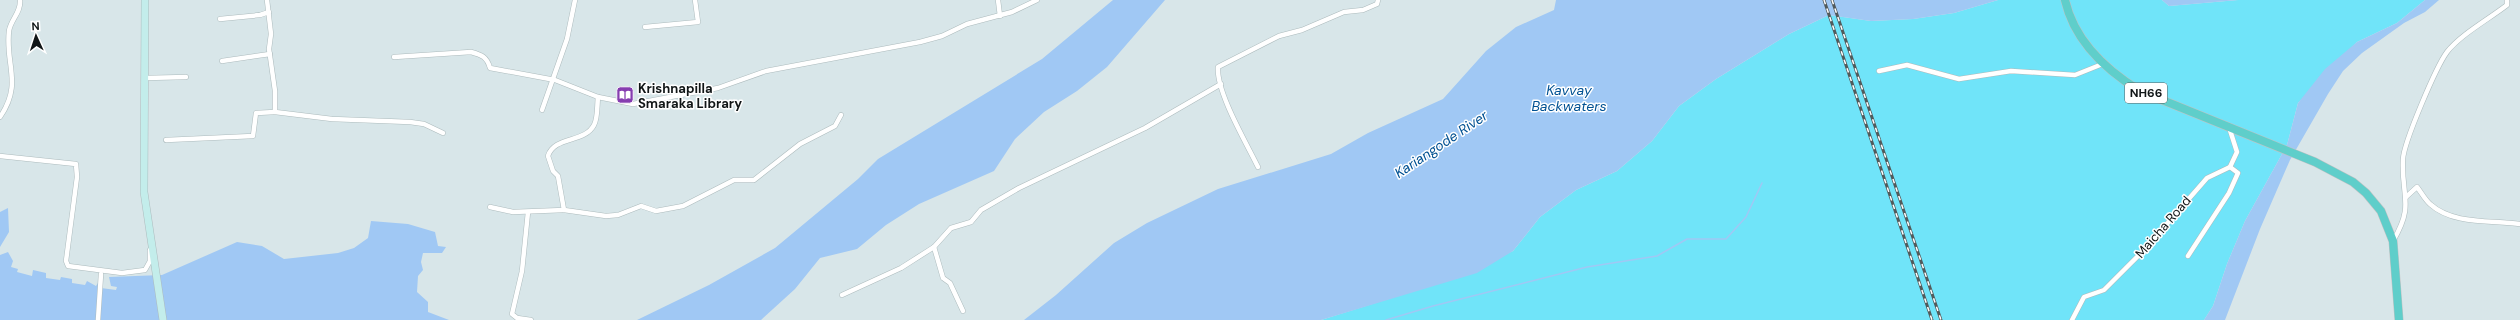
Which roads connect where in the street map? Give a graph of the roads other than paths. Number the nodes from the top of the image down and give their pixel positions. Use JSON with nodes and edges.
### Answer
{"nodes":[{"id":1,"x":20,"y":0,"type":"edge"},
{"id":2,"x":145,"y":0,"type":"edge"},
{"id":3,"x":267,"y":0,"type":"edge"},
{"id":4,"x":575,"y":0,"type":"edge"},
{"id":5,"x":695,"y":0,"type":"edge"},
{"id":6,"x":998,"y":0,"type":"edge"},
{"id":7,"x":1037,"y":0,"type":"edge"},
{"id":8,"x":1378,"y":0,"type":"edge"},
{"id":9,"x":2065,"y":0,"type":"edge"},
{"id":10,"x":2507,"y":0,"type":"edge"},
{"id":11,"x":269,"y":12,"type":"junction"},
{"id":12,"x":1000,"y":16,"type":"junction"},
{"id":13,"x":220,"y":19,"type":"dead end"},
{"id":14,"x":645,"y":27,"type":"dead end"},
{"id":15,"x":270,"y":54,"type":"junction"},
{"id":16,"x":394,"y":57,"type":"dead end"},
{"id":17,"x":222,"y":61,"type":"dead end"},
{"id":18,"x":2105,"y":63,"type":"junction"},
{"id":19,"x":1879,"y":71,"type":"dead end"},
{"id":20,"x":146,"y":78,"type":"junction"},
{"id":21,"x":186,"y":78,"type":"dead end"},
{"id":22,"x":555,"y":80,"type":"junction"},
{"id":23,"x":1221,"y":84,"type":"junction"},
{"id":24,"x":598,"y":97,"type":"junction"},
{"id":25,"x":542,"y":110,"type":"dead end"},
{"id":26,"x":275,"y":112,"type":"junction"},
{"id":27,"x":841,"y":115,"type":"dead end"},
{"id":28,"x":0,"y":117,"type":"edge"},
{"id":29,"x":2229,"y":127,"type":"junction"},
{"id":30,"x":443,"y":133,"type":"dead end"},
{"id":31,"x":166,"y":140,"type":"dead end"},
{"id":32,"x":0,"y":156,"type":"edge"},
{"id":33,"x":1258,"y":167,"type":"dead end"},
{"id":34,"x":2230,"y":167,"type":"junction"},
{"id":35,"x":2406,"y":197,"type":"junction"},
{"id":36,"x":490,"y":207,"type":"dead end"},
{"id":37,"x":564,"y":210,"type":"junction"},
{"id":38,"x":528,"y":212,"type":"junction"},
{"id":39,"x":2520,"y":224,"type":"edge"},
{"id":40,"x":151,"y":235,"type":"junction"},
{"id":41,"x":2393,"y":241,"type":"junction"},
{"id":42,"x":934,"y":247,"type":"junction"},
{"id":43,"x":2188,"y":256,"type":"dead end"},
{"id":44,"x":101,"y":274,"type":"dead end"},
{"id":45,"x":842,"y":295,"type":"dead end"},
{"id":46,"x":963,"y":311,"type":"dead end"},
{"id":47,"x":98,"y":320,"type":"edge"},
{"id":48,"x":163,"y":320,"type":"edge"},
{"id":49,"x":530,"y":320,"type":"edge"},
{"id":50,"x":2072,"y":320,"type":"edge"},
{"id":51,"x":2399,"y":320,"type":"edge"}],
"edges":[{"from":1,"to":28,"type":"street"},
{"from":2,"to":20,"type":"main road"},
{"from":3,"to":11,"type":"street"},
{"from":4,"to":22,"type":"street"},
{"from":5,"to":14,"type":"street"},
{"from":6,"to":12,"type":"street"},
{"from":7,"to":12,"type":"street"},
{"from":8,"to":23,"type":"street"},
{"from":9,"to":18,"type":"highway","number":"NH66"},
{"from":10,"to":35,"type":"street"},
{"from":11,"to":13,"type":"street"},
{"from":11,"to":15,"type":"street"},
{"from":12,"to":24,"type":"street"},
{"from":15,"to":17,"type":"street"},
{"from":15,"to":26,"type":"street"},
{"from":16,"to":22,"type":"street"},
{"from":18,"to":19,"type":"street"},
{"from":18,"to":29,"type":"highway","number":"NH66"},
{"from":20,"to":21,"type":"street"},
{"from":20,"to":40,"type":"main road"},
{"from":22,"to":24,"type":"street"},
{"from":22,"to":25,"type":"street"},
{"from":23,"to":33,"type":"street"},
{"from":23,"to":42,"type":"street"},
{"from":24,"to":37,"type":"street"},
{"from":26,"to":30,"type":"street"},
{"from":26,"to":31,"type":"street"},
{"from":27,"to":37,"type":"street"},
{"from":29,"to":34,"type":"street"},
{"from":29,"to":41,"type":"highway","number":"NH66"},
{"from":32,"to":40,"type":"street"},
{"from":34,"to":43,"type":"street"},
{"from":34,"to":50,"type":"street","name":"Maicha Road"},
{"from":35,"to":39,"type":"street"},
{"from":35,"to":41,"type":"street"},
{"from":36,"to":38,"type":"street"},
{"from":37,"to":38,"type":"street"},
{"from":38,"to":49,"type":"street"},
{"from":40,"to":48,"type":"main road"},
{"from":41,"to":51,"type":"highway","number":"NH66"},
{"from":42,"to":45,"type":"street"},
{"from":42,"to":46,"type":"street"},
{"from":44,"to":47,"type":"street"}]}
